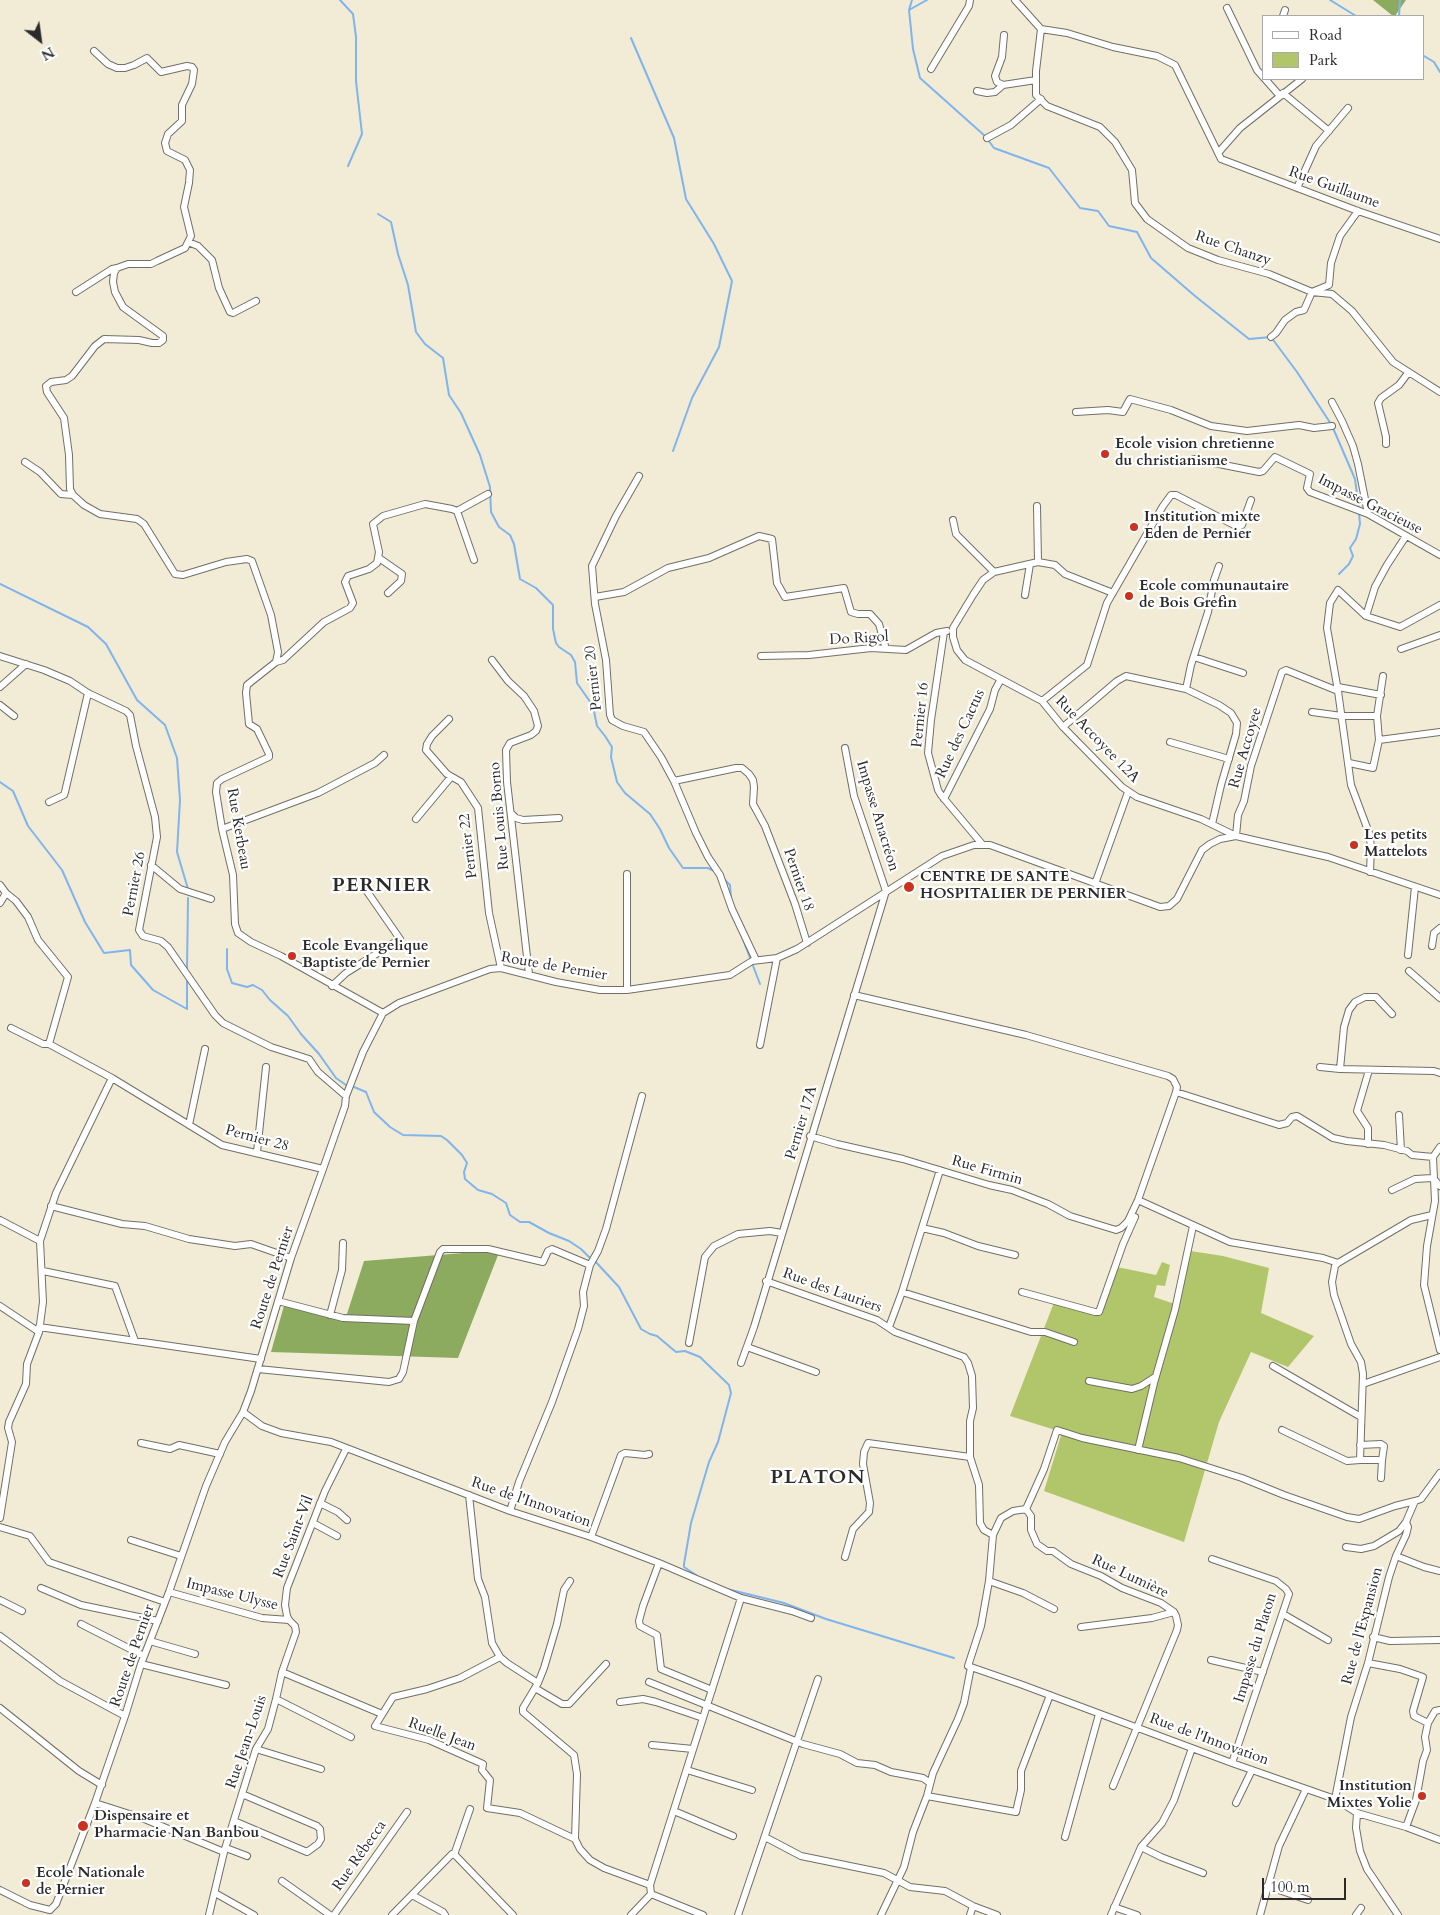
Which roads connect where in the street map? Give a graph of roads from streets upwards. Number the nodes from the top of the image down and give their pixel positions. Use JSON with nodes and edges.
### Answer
{"nodes":[{"id":1,"x":970,"y":0,"type":"edge"},
{"id":2,"x":1015,"y":0,"type":"edge"},
{"id":3,"x":1227,"y":8,"type":"dead end"},
{"id":4,"x":1042,"y":29,"type":"junction"},
{"id":5,"x":1004,"y":35,"type":"dead end"},
{"id":6,"x":94,"y":51,"type":"dead end"},
{"id":7,"x":931,"y":69,"type":"dead end"},
{"id":8,"x":1262,"y":76,"type":"edge"},
{"id":9,"x":1036,"y":80,"type":"junction"},
{"id":10,"x":1266,"y":80,"type":"edge"},
{"id":11,"x":1301,"y":80,"type":"edge"},
{"id":12,"x":1003,"y":85,"type":"junction"},
{"id":13,"x":977,"y":90,"type":"dead end"},
{"id":14,"x":1282,"y":95,"type":"junction"},
{"id":15,"x":1041,"y":99,"type":"junction"},
{"id":16,"x":1348,"y":108,"type":"dead end"},
{"id":17,"x":1329,"y":131,"type":"junction"},
{"id":18,"x":987,"y":138,"type":"dead end"},
{"id":19,"x":1219,"y":156,"type":"junction"},
{"id":20,"x":1298,"y":188,"type":"junction"},
{"id":21,"x":1358,"y":211,"type":"junction"},
{"id":22,"x":1440,"y":239,"type":"edge"},
{"id":23,"x":188,"y":242,"type":"junction"},
{"id":24,"x":117,"y":268,"type":"junction"},
{"id":25,"x":76,"y":292,"type":"dead end"},
{"id":26,"x":1312,"y":292,"type":"junction"},
{"id":27,"x":256,"y":301,"type":"dead end"},
{"id":28,"x":1271,"y":338,"type":"dead end"},
{"id":29,"x":1408,"y":373,"type":"junction"},
{"id":30,"x":1440,"y":392,"type":"edge"},
{"id":31,"x":1332,"y":402,"type":"dead end"},
{"id":32,"x":1076,"y":412,"type":"dead end"},
{"id":33,"x":1332,"y":426,"type":"dead end"},
{"id":34,"x":1386,"y":444,"type":"dead end"},
{"id":35,"x":1194,"y":459,"type":"dead end"},
{"id":36,"x":25,"y":462,"type":"dead end"},
{"id":37,"x":639,"y":476,"type":"dead end"},
{"id":38,"x":488,"y":494,"type":"dead end"},
{"id":39,"x":73,"y":495,"type":"junction"},
{"id":40,"x":1251,"y":500,"type":"dead end"},
{"id":41,"x":1037,"y":506,"type":"dead end"},
{"id":42,"x":457,"y":511,"type":"junction"},
{"id":43,"x":1368,"y":514,"type":"junction"},
{"id":44,"x":953,"y":520,"type":"dead end"},
{"id":45,"x":1406,"y":536,"type":"junction"},
{"id":46,"x":1440,"y":555,"type":"edge"},
{"id":47,"x":379,"y":558,"type":"junction"},
{"id":48,"x":474,"y":560,"type":"dead end"},
{"id":49,"x":1038,"y":562,"type":"junction"},
{"id":50,"x":1030,"y":564,"type":"junction"},
{"id":51,"x":1219,"y":566,"type":"dead end"},
{"id":52,"x":994,"y":572,"type":"junction"},
{"id":53,"x":388,"y":593,"type":"dead end"},
{"id":54,"x":1113,"y":593,"type":"junction"},
{"id":55,"x":1025,"y":595,"type":"dead end"},
{"id":56,"x":595,"y":597,"type":"junction"},
{"id":57,"x":1440,"y":604,"type":"edge"},
{"id":58,"x":1366,"y":616,"type":"junction"},
{"id":59,"x":953,"y":628,"type":"junction"},
{"id":60,"x":944,"y":632,"type":"junction"},
{"id":61,"x":1440,"y":635,"type":"edge"},
{"id":62,"x":886,"y":649,"type":"junction"},
{"id":63,"x":1401,"y":649,"type":"dead end"},
{"id":64,"x":0,"y":656,"type":"edge"},
{"id":65,"x":761,"y":656,"type":"dead end"},
{"id":66,"x":1194,"y":657,"type":"junction"},
{"id":67,"x":492,"y":660,"type":"dead end"},
{"id":68,"x":276,"y":662,"type":"junction"},
{"id":69,"x":26,"y":664,"type":"junction"},
{"id":70,"x":1243,"y":673,"type":"dead end"},
{"id":71,"x":1383,"y":676,"type":"dead end"},
{"id":72,"x":1001,"y":679,"type":"junction"},
{"id":73,"x":0,"y":687,"type":"edge"},
{"id":74,"x":1186,"y":689,"type":"junction"},
{"id":75,"x":1338,"y":689,"type":"junction"},
{"id":76,"x":88,"y":693,"type":"junction"},
{"id":77,"x":1381,"y":695,"type":"junction"},
{"id":78,"x":1042,"y":701,"type":"junction"},
{"id":79,"x":0,"y":706,"type":"edge"},
{"id":80,"x":1312,"y":712,"type":"dead end"},
{"id":81,"x":14,"y":716,"type":"dead end"},
{"id":82,"x":1342,"y":716,"type":"junction"},
{"id":83,"x":1376,"y":716,"type":"junction"},
{"id":84,"x":449,"y":719,"type":"dead end"},
{"id":85,"x":1063,"y":727,"type":"junction"},
{"id":86,"x":1440,"y":732,"type":"edge"},
{"id":87,"x":1379,"y":740,"type":"junction"},
{"id":88,"x":1170,"y":742,"type":"dead end"},
{"id":89,"x":845,"y":748,"type":"dead end"},
{"id":90,"x":384,"y":755,"type":"dead end"},
{"id":91,"x":1228,"y":759,"type":"junction"},
{"id":92,"x":1349,"y":763,"type":"junction"},
{"id":93,"x":451,"y":777,"type":"junction"},
{"id":94,"x":674,"y":781,"type":"junction"},
{"id":95,"x":1128,"y":792,"type":"junction"},
{"id":96,"x":944,"y":799,"type":"junction"},
{"id":97,"x":49,"y":802,"type":"dead end"},
{"id":98,"x":510,"y":812,"type":"junction"},
{"id":99,"x":559,"y":818,"type":"dead end"},
{"id":100,"x":416,"y":819,"type":"dead end"},
{"id":101,"x":1212,"y":824,"type":"junction"},
{"id":102,"x":222,"y":829,"type":"junction"},
{"id":103,"x":1236,"y":836,"type":"junction"},
{"id":104,"x":982,"y":844,"type":"junction"},
{"id":105,"x":151,"y":865,"type":"junction"},
{"id":106,"x":1370,"y":872,"type":"junction"},
{"id":107,"x":627,"y":874,"type":"dead end"},
{"id":108,"x":1095,"y":884,"type":"junction"},
{"id":109,"x":0,"y":885,"type":"edge"},
{"id":110,"x":1415,"y":887,"type":"junction"},
{"id":111,"x":366,"y":890,"type":"dead end"},
{"id":112,"x":886,"y":891,"type":"junction"},
{"id":113,"x":6,"y":893,"type":"junction"},
{"id":114,"x":1440,"y":895,"type":"edge"},
{"id":115,"x":211,"y":899,"type":"dead end"},
{"id":116,"x":0,"y":903,"type":"edge"},
{"id":117,"x":1440,"y":928,"type":"edge"},
{"id":118,"x":806,"y":943,"type":"junction"},
{"id":119,"x":1432,"y":946,"type":"dead end"},
{"id":120,"x":1408,"y":954,"type":"dead end"},
{"id":121,"x":777,"y":958,"type":"junction"},
{"id":122,"x":756,"y":960,"type":"junction"},
{"id":123,"x":501,"y":968,"type":"junction"},
{"id":124,"x":1409,"y":971,"type":"dead end"},
{"id":125,"x":529,"y":974,"type":"junction"},
{"id":126,"x":332,"y":986,"type":"junction"},
{"id":127,"x":627,"y":990,"type":"junction"},
{"id":128,"x":854,"y":995,"type":"junction"},
{"id":129,"x":1440,"y":998,"type":"edge"},
{"id":130,"x":383,"y":1013,"type":"junction"},
{"id":131,"x":1392,"y":1014,"type":"dead end"},
{"id":132,"x":11,"y":1028,"type":"dead end"},
{"id":133,"x":49,"y":1044,"type":"junction"},
{"id":134,"x":760,"y":1045,"type":"dead end"},
{"id":135,"x":205,"y":1049,"type":"dead end"},
{"id":136,"x":266,"y":1067,"type":"dead end"},
{"id":137,"x":1320,"y":1067,"type":"dead end"},
{"id":138,"x":1340,"y":1069,"type":"junction"},
{"id":139,"x":1370,"y":1070,"type":"junction"},
{"id":140,"x":1440,"y":1073,"type":"edge"},
{"id":141,"x":112,"y":1078,"type":"junction"},
{"id":142,"x":1176,"y":1092,"type":"junction"},
{"id":143,"x":346,"y":1096,"type":"junction"},
{"id":144,"x":642,"y":1096,"type":"dead end"},
{"id":145,"x":1399,"y":1115,"type":"dead end"},
{"id":146,"x":189,"y":1125,"type":"junction"},
{"id":147,"x":810,"y":1136,"type":"junction"},
{"id":148,"x":1368,"y":1144,"type":"junction"},
{"id":149,"x":1440,"y":1147,"type":"edge"},
{"id":150,"x":1401,"y":1150,"type":"junction"},
{"id":151,"x":256,"y":1152,"type":"junction"},
{"id":152,"x":1434,"y":1157,"type":"junction"},
{"id":153,"x":323,"y":1169,"type":"junction"},
{"id":154,"x":940,"y":1170,"type":"junction"},
{"id":155,"x":1433,"y":1178,"type":"junction"},
{"id":156,"x":1440,"y":1186,"type":"edge"},
{"id":157,"x":1392,"y":1190,"type":"dead end"},
{"id":158,"x":1140,"y":1201,"type":"junction"},
{"id":159,"x":51,"y":1206,"type":"junction"},
{"id":160,"x":1432,"y":1215,"type":"junction"},
{"id":161,"x":0,"y":1220,"type":"edge"},
{"id":162,"x":1193,"y":1226,"type":"junction"},
{"id":163,"x":922,"y":1228,"type":"junction"},
{"id":164,"x":782,"y":1233,"type":"junction"},
{"id":165,"x":40,"y":1241,"type":"junction"},
{"id":166,"x":343,"y":1243,"type":"dead end"},
{"id":167,"x":1015,"y":1255,"type":"dead end"},
{"id":168,"x":291,"y":1258,"type":"junction"},
{"id":169,"x":1338,"y":1264,"type":"junction"},
{"id":170,"x":590,"y":1265,"type":"junction"},
{"id":171,"x":42,"y":1271,"type":"junction"},
{"id":172,"x":766,"y":1281,"type":"junction"},
{"id":173,"x":902,"y":1292,"type":"junction"},
{"id":174,"x":1022,"y":1292,"type":"dead end"},
{"id":175,"x":278,"y":1301,"type":"junction"},
{"id":176,"x":0,"y":1306,"type":"edge"},
{"id":177,"x":330,"y":1315,"type":"junction"},
{"id":178,"x":414,"y":1321,"type":"junction"},
{"id":179,"x":889,"y":1327,"type":"junction"},
{"id":180,"x":39,"y":1329,"type":"junction"},
{"id":181,"x":135,"y":1341,"type":"junction"},
{"id":182,"x":1074,"y":1342,"type":"dead end"},
{"id":183,"x":689,"y":1343,"type":"dead end"},
{"id":184,"x":747,"y":1347,"type":"junction"},
{"id":185,"x":1440,"y":1350,"type":"edge"},
{"id":186,"x":1440,"y":1357,"type":"edge"},
{"id":187,"x":261,"y":1359,"type":"junction"},
{"id":188,"x":741,"y":1363,"type":"dead end"},
{"id":189,"x":1273,"y":1366,"type":"dead end"},
{"id":190,"x":258,"y":1369,"type":"junction"},
{"id":191,"x":816,"y":1372,"type":"dead end"},
{"id":192,"x":1155,"y":1378,"type":"junction"},
{"id":193,"x":1089,"y":1381,"type":"dead end"},
{"id":194,"x":1362,"y":1384,"type":"junction"},
{"id":195,"x":243,"y":1412,"type":"junction"},
{"id":196,"x":1361,"y":1417,"type":"junction"},
{"id":197,"x":1282,"y":1430,"type":"dead end"},
{"id":198,"x":141,"y":1443,"type":"dead end"},
{"id":199,"x":1360,"y":1445,"type":"junction"},
{"id":200,"x":346,"y":1449,"type":"junction"},
{"id":201,"x":1138,"y":1450,"type":"junction"},
{"id":202,"x":220,"y":1454,"type":"junction"},
{"id":203,"x":648,"y":1454,"type":"dead end"},
{"id":204,"x":970,"y":1457,"type":"junction"},
{"id":205,"x":1360,"y":1460,"type":"junction"},
{"id":206,"x":1382,"y":1460,"type":"junction"},
{"id":207,"x":1440,"y":1474,"type":"edge"},
{"id":208,"x":1381,"y":1478,"type":"dead end"},
{"id":209,"x":2,"y":1492,"type":"edge"},
{"id":210,"x":469,"y":1495,"type":"junction"},
{"id":211,"x":1415,"y":1501,"type":"junction"},
{"id":212,"x":320,"y":1503,"type":"junction"},
{"id":213,"x":1026,"y":1509,"type":"junction"},
{"id":214,"x":510,"y":1511,"type":"junction"},
{"id":215,"x":0,"y":1518,"type":"edge"},
{"id":216,"x":347,"y":1520,"type":"dead end"},
{"id":217,"x":1406,"y":1522,"type":"junction"},
{"id":218,"x":313,"y":1523,"type":"junction"},
{"id":219,"x":0,"y":1527,"type":"edge"},
{"id":220,"x":993,"y":1535,"type":"junction"},
{"id":221,"x":337,"y":1536,"type":"dead end"},
{"id":222,"x":591,"y":1537,"type":"junction"},
{"id":223,"x":131,"y":1540,"type":"dead end"},
{"id":224,"x":1346,"y":1547,"type":"dead end"},
{"id":225,"x":181,"y":1556,"type":"junction"},
{"id":226,"x":1396,"y":1556,"type":"junction"},
{"id":227,"x":845,"y":1557,"type":"dead end"},
{"id":228,"x":1212,"y":1559,"type":"dead end"},
{"id":229,"x":660,"y":1563,"type":"junction"},
{"id":230,"x":1440,"y":1570,"type":"edge"},
{"id":231,"x":990,"y":1580,"type":"junction"},
{"id":232,"x":570,"y":1581,"type":"dead end"},
{"id":233,"x":41,"y":1588,"type":"dead end"},
{"id":234,"x":169,"y":1592,"type":"junction"},
{"id":235,"x":741,"y":1598,"type":"junction"},
{"id":236,"x":0,"y":1600,"type":"edge"},
{"id":237,"x":165,"y":1602,"type":"junction"},
{"id":238,"x":1054,"y":1609,"type":"dead end"},
{"id":239,"x":22,"y":1611,"type":"dead end"},
{"id":240,"x":1174,"y":1612,"type":"junction"},
{"id":241,"x":1283,"y":1614,"type":"junction"},
{"id":242,"x":811,"y":1618,"type":"dead end"},
{"id":243,"x":289,"y":1620,"type":"junction"},
{"id":244,"x":158,"y":1621,"type":"junction"},
{"id":245,"x":81,"y":1624,"type":"dead end"},
{"id":246,"x":1081,"y":1627,"type":"dead end"},
{"id":247,"x":295,"y":1635,"type":"joint"},
{"id":248,"x":0,"y":1636,"type":"edge"},
{"id":249,"x":1373,"y":1637,"type":"junction"},
{"id":250,"x":1328,"y":1640,"type":"dead end"},
{"id":251,"x":1440,"y":1640,"type":"edge"},
{"id":252,"x":150,"y":1641,"type":"junction"},
{"id":253,"x":195,"y":1654,"type":"dead end"},
{"id":254,"x":144,"y":1656,"type":"junction"},
{"id":255,"x":500,"y":1657,"type":"junction"},
{"id":256,"x":1211,"y":1660,"type":"dead end"},
{"id":257,"x":1368,"y":1663,"type":"junction"},
{"id":258,"x":141,"y":1664,"type":"junction"},
{"id":259,"x":606,"y":1664,"type":"dead end"},
{"id":260,"x":969,"y":1667,"type":"junction"},
{"id":261,"x":282,"y":1672,"type":"junction"},
{"id":262,"x":1263,"y":1672,"type":"junction"},
{"id":263,"x":818,"y":1679,"type":"dead end"},
{"id":264,"x":649,"y":1682,"type":"dead end"},
{"id":265,"x":226,"y":1685,"type":"dead end"},
{"id":266,"x":537,"y":1685,"type":"junction"},
{"id":267,"x":712,"y":1690,"type":"junction"},
{"id":268,"x":1050,"y":1695,"type":"junction"},
{"id":269,"x":276,"y":1699,"type":"junction"},
{"id":270,"x":620,"y":1702,"type":"dead end"},
{"id":271,"x":707,"y":1704,"type":"junction"},
{"id":272,"x":0,"y":1708,"type":"edge"},
{"id":273,"x":1440,"y":1710,"type":"edge"},
{"id":274,"x":382,"y":1714,"type":"junction"},
{"id":275,"x":1099,"y":1714,"type":"junction"},
{"id":276,"x":125,"y":1716,"type":"junction"},
{"id":277,"x":703,"y":1718,"type":"junction"},
{"id":278,"x":1428,"y":1722,"type":"junction"},
{"id":279,"x":1137,"y":1727,"type":"junction"},
{"id":280,"x":351,"y":1737,"type":"dead end"},
{"id":281,"x":796,"y":1740,"type":"junction"},
{"id":282,"x":652,"y":1744,"type":"dead end"},
{"id":283,"x":256,"y":1748,"type":"junction"},
{"id":284,"x":1192,"y":1748,"type":"junction"},
{"id":285,"x":693,"y":1749,"type":"junction"},
{"id":286,"x":1232,"y":1763,"type":"junction"},
{"id":287,"x":321,"y":1769,"type":"dead end"},
{"id":288,"x":687,"y":1770,"type":"junction"},
{"id":289,"x":1252,"y":1770,"type":"junction"},
{"id":290,"x":930,"y":1783,"type":"junction"},
{"id":291,"x":102,"y":1785,"type":"junction"},
{"id":292,"x":1113,"y":1786,"type":"dead end"},
{"id":293,"x":1306,"y":1789,"type":"junction"},
{"id":294,"x":752,"y":1790,"type":"dead end"},
{"id":295,"x":242,"y":1794,"type":"junction"},
{"id":296,"x":927,"y":1796,"type":"junction"},
{"id":297,"x":1335,"y":1799,"type":"junction"},
{"id":298,"x":95,"y":1803,"type":"junction"},
{"id":299,"x":1236,"y":1803,"type":"dead end"},
{"id":300,"x":470,"y":1809,"type":"dead end"},
{"id":301,"x":674,"y":1811,"type":"junction"},
{"id":302,"x":407,"y":1812,"type":"dead end"},
{"id":303,"x":1357,"y":1813,"type":"junction"},
{"id":304,"x":234,"y":1821,"type":"junction"},
{"id":305,"x":1406,"y":1827,"type":"junction"},
{"id":306,"x":733,"y":1836,"type":"dead end"},
{"id":307,"x":765,"y":1837,"type":"junction"},
{"id":308,"x":1065,"y":1837,"type":"dead end"},
{"id":309,"x":575,"y":1839,"type":"junction"},
{"id":310,"x":1440,"y":1840,"type":"edge"},
{"id":311,"x":1141,"y":1847,"type":"junction"},
{"id":312,"x":225,"y":1850,"type":"junction"},
{"id":313,"x":452,"y":1855,"type":"junction"},
{"id":314,"x":247,"y":1856,"type":"dead end"},
{"id":315,"x":1203,"y":1874,"type":"dead end"},
{"id":316,"x":282,"y":1881,"type":"dead end"},
{"id":317,"x":898,"y":1882,"type":"junction"},
{"id":318,"x":650,"y":1885,"type":"junction"},
{"id":319,"x":1267,"y":1886,"type":"junction"},
{"id":320,"x":0,"y":1890,"type":"edge"},
{"id":321,"x":215,"y":1893,"type":"junction"},
{"id":322,"x":651,"y":1894,"type":"junction"},
{"id":323,"x":412,"y":1895,"type":"junction"},
{"id":324,"x":1308,"y":1900,"type":"dead end"},
{"id":325,"x":973,"y":1906,"type":"junction"},
{"id":326,"x":1114,"y":1907,"type":"junction"},
{"id":327,"x":1361,"y":1908,"type":"dead end"},
{"id":328,"x":49,"y":1913,"type":"edge"},
{"id":329,"x":740,"y":1914,"type":"edge"},
{"id":330,"x":209,"y":1915,"type":"edge"},
{"id":331,"x":254,"y":1915,"type":"edge"},
{"id":332,"x":330,"y":1915,"type":"edge"},
{"id":333,"x":334,"y":1915,"type":"edge"},
{"id":334,"x":392,"y":1915,"type":"edge"},
{"id":335,"x":445,"y":1915,"type":"edge"},
{"id":336,"x":514,"y":1915,"type":"edge"},
{"id":337,"x":631,"y":1915,"type":"edge"},
{"id":338,"x":702,"y":1915,"type":"edge"},
{"id":339,"x":881,"y":1915,"type":"edge"},
{"id":340,"x":970,"y":1915,"type":"edge"},
{"id":341,"x":997,"y":1915,"type":"edge"},
{"id":342,"x":1111,"y":1915,"type":"edge"},
{"id":343,"x":1138,"y":1915,"type":"edge"},
{"id":344,"x":1260,"y":1915,"type":"edge"},
{"id":345,"x":1356,"y":1915,"type":"edge"},
{"id":346,"x":1398,"y":1915,"type":"edge"}],
"edges":[{"from":1,"to":7,"type":"street"},
{"from":2,"to":4,"type":"street"},
{"from":3,"to":8,"type":"street"},
{"from":4,"to":9,"type":"street"},
{"from":4,"to":19,"type":"street"},
{"from":5,"to":12,"type":"street"},
{"from":6,"to":23,"type":"street"},
{"from":9,"to":12,"type":"street"},
{"from":9,"to":15,"type":"street"},
{"from":10,"to":14,"type":"street"},
{"from":11,"to":14,"type":"street"},
{"from":12,"to":13,"type":"street"},
{"from":14,"to":17,"type":"street"},
{"from":14,"to":19,"type":"street"},
{"from":15,"to":18,"type":"street"},
{"from":15,"to":26,"type":"street","name":"Rue Chanzy"},
{"from":16,"to":17,"type":"street"},
{"from":17,"to":20,"type":"street"},
{"from":19,"to":20,"type":"street","name":"Rue Guillaume"},
{"from":20,"to":21,"type":"street","name":"Rue Guillaume"},
{"from":21,"to":22,"type":"street","name":"Rue Guillaume"},
{"from":21,"to":26,"type":"street"},
{"from":23,"to":24,"type":"street"},
{"from":23,"to":27,"type":"street"},
{"from":24,"to":25,"type":"street"},
{"from":24,"to":39,"type":"street"},
{"from":26,"to":28,"type":"street"},
{"from":26,"to":29,"type":"street","name":"Rue Chanzy"},
{"from":29,"to":30,"type":"street","name":"Rue Chanzy"},
{"from":29,"to":34,"type":"street"},
{"from":31,"to":43,"type":"street"},
{"from":32,"to":33,"type":"street"},
{"from":35,"to":43,"type":"street","name":"Impasse Gracieuse"},
{"from":36,"to":39,"type":"street"},
{"from":37,"to":56,"type":"street","name":"Pernier 20"},
{"from":38,"to":42,"type":"street"},
{"from":39,"to":68,"type":"street"},
{"from":40,"to":54,"type":"street"},
{"from":41,"to":49,"type":"street"},
{"from":42,"to":47,"type":"street"},
{"from":42,"to":48,"type":"street"},
{"from":43,"to":45,"type":"street","name":"Impasse Gracieuse"},
{"from":44,"to":52,"type":"street"},
{"from":45,"to":46,"type":"street","name":"Impasse Gracieuse"},
{"from":45,"to":58,"type":"street"},
{"from":47,"to":53,"type":"street"},
{"from":47,"to":68,"type":"street"},
{"from":49,"to":50,"type":"street"},
{"from":49,"to":54,"type":"street"},
{"from":50,"to":52,"type":"street"},
{"from":50,"to":55,"type":"street"},
{"from":51,"to":66,"type":"street"},
{"from":52,"to":59,"type":"street"},
{"from":54,"to":78,"type":"street"},
{"from":56,"to":62,"type":"street"},
{"from":56,"to":94,"type":"street","name":"Pernier 20"},
{"from":57,"to":58,"type":"street"},
{"from":58,"to":75,"type":"street"},
{"from":59,"to":60,"type":"street","name":"Do Rigol"},
{"from":59,"to":72,"type":"street","name":"Rue Accoyee 12A"},
{"from":60,"to":62,"type":"street","name":"Do Rigol"},
{"from":60,"to":96,"type":"street","name":"Pernier 16"},
{"from":61,"to":63,"type":"street"},
{"from":62,"to":65,"type":"street","name":"Do Rigol"},
{"from":64,"to":69,"type":"street","name":"Pernier 26"},
{"from":66,"to":70,"type":"street"},
{"from":66,"to":74,"type":"street"},
{"from":67,"to":98,"type":"street","name":"Rue Louis Borno"},
{"from":68,"to":102,"type":"street","name":"Rue Kerbeau"},
{"from":69,"to":73,"type":"street"},
{"from":69,"to":76,"type":"street","name":"Pernier 26"},
{"from":71,"to":77,"type":"street"},
{"from":72,"to":78,"type":"street","name":"Rue Accoyee 12A"},
{"from":72,"to":96,"type":"street","name":"Rue des Cactus"},
{"from":74,"to":85,"type":"street"},
{"from":74,"to":91,"type":"street"},
{"from":75,"to":77,"type":"street"},
{"from":75,"to":82,"type":"street"},
{"from":75,"to":103,"type":"street","name":"Rue Accoyee"},
{"from":76,"to":97,"type":"street"},
{"from":76,"to":105,"type":"street","name":"Pernier 26"},
{"from":77,"to":83,"type":"street"},
{"from":78,"to":85,"type":"street","name":"Rue Accoyee 12A"},
{"from":79,"to":81,"type":"street"},
{"from":80,"to":82,"type":"street"},
{"from":82,"to":83,"type":"street"},
{"from":82,"to":92,"type":"street"},
{"from":83,"to":87,"type":"street"},
{"from":84,"to":93,"type":"street","name":"Pernier 22"},
{"from":85,"to":95,"type":"street","name":"Rue Accoyee 12A"},
{"from":86,"to":87,"type":"street"},
{"from":87,"to":92,"type":"street"},
{"from":88,"to":91,"type":"street"},
{"from":89,"to":112,"type":"street","name":"Impasse Anacréon"},
{"from":90,"to":102,"type":"street"},
{"from":91,"to":101,"type":"street"},
{"from":92,"to":106,"type":"street"},
{"from":93,"to":100,"type":"street"},
{"from":93,"to":123,"type":"street","name":"Pernier 22"},
{"from":94,"to":118,"type":"street","name":"Pernier 18"},
{"from":94,"to":122,"type":"street","name":"Pernier 20"},
{"from":95,"to":101,"type":"street","name":"Rue Accoyee 12A"},
{"from":95,"to":108,"type":"street"},
{"from":96,"to":104,"type":"street","name":"Pernier 16"},
{"from":98,"to":99,"type":"street"},
{"from":98,"to":125,"type":"street","name":"Rue Louis Borno"},
{"from":101,"to":103,"type":"street","name":"Rue Accoyee 12A"},
{"from":102,"to":126,"type":"street","name":"Rue Kerbeau"},
{"from":103,"to":106,"type":"street","name":"Route de Pernier"},
{"from":103,"to":108,"type":"street","name":"Route de Pernier"},
{"from":104,"to":108,"type":"street","name":"Route de Pernier"},
{"from":104,"to":112,"type":"street","name":"Route de Pernier"},
{"from":105,"to":115,"type":"street"},
{"from":105,"to":143,"type":"street","name":"Pernier 26"},
{"from":106,"to":110,"type":"street","name":"Route de Pernier"},
{"from":107,"to":127,"type":"street"},
{"from":109,"to":113,"type":"street"},
{"from":110,"to":114,"type":"street","name":"Route de Pernier"},
{"from":110,"to":120,"type":"street"},
{"from":111,"to":126,"type":"street"},
{"from":112,"to":118,"type":"street","name":"Route de Pernier"},
{"from":112,"to":128,"type":"street","name":"Pernier 17A"},
{"from":113,"to":116,"type":"street"},
{"from":113,"to":133,"type":"street"},
{"from":117,"to":119,"type":"street"},
{"from":118,"to":121,"type":"street","name":"Route de Pernier"},
{"from":121,"to":122,"type":"street","name":"Route de Pernier"},
{"from":121,"to":134,"type":"street"},
{"from":122,"to":127,"type":"street","name":"Route de Pernier"},
{"from":123,"to":125,"type":"street","name":"Route de Pernier"},
{"from":123,"to":130,"type":"street","name":"Route de Pernier"},
{"from":124,"to":129,"type":"street"},
{"from":125,"to":127,"type":"street","name":"Route de Pernier"},
{"from":126,"to":130,"type":"street","name":"Rue Kerbeau"},
{"from":128,"to":142,"type":"street"},
{"from":128,"to":147,"type":"street","name":"Pernier 17A"},
{"from":130,"to":143,"type":"street","name":"Route de Pernier"},
{"from":131,"to":138,"type":"street"},
{"from":132,"to":133,"type":"street","name":"Pernier 28"},
{"from":133,"to":141,"type":"street","name":"Pernier 28"},
{"from":135,"to":146,"type":"street"},
{"from":136,"to":151,"type":"street"},
{"from":137,"to":138,"type":"street"},
{"from":138,"to":139,"type":"street"},
{"from":139,"to":140,"type":"street"},
{"from":139,"to":148,"type":"street"},
{"from":141,"to":146,"type":"street","name":"Pernier 28"},
{"from":141,"to":159,"type":"street"},
{"from":142,"to":148,"type":"street"},
{"from":142,"to":158,"type":"street"},
{"from":143,"to":153,"type":"street","name":"Route de Pernier"},
{"from":144,"to":170,"type":"street"},
{"from":145,"to":150,"type":"street"},
{"from":146,"to":151,"type":"street","name":"Pernier 28"},
{"from":147,"to":154,"type":"street","name":"Rue Firmin"},
{"from":147,"to":164,"type":"street","name":"Pernier 17A"},
{"from":148,"to":150,"type":"street"},
{"from":149,"to":152,"type":"street"},
{"from":150,"to":152,"type":"street"},
{"from":151,"to":153,"type":"street","name":"Pernier 28"},
{"from":152,"to":155,"type":"street"},
{"from":153,"to":168,"type":"street","name":"Route de Pernier"},
{"from":154,"to":158,"type":"street","name":"Rue Firmin"},
{"from":154,"to":163,"type":"street"},
{"from":155,"to":156,"type":"street"},
{"from":155,"to":157,"type":"street"},
{"from":155,"to":160,"type":"street"},
{"from":158,"to":162,"type":"street"},
{"from":158,"to":174,"type":"street"},
{"from":159,"to":165,"type":"street"},
{"from":159,"to":168,"type":"street"},
{"from":160,"to":169,"type":"street"},
{"from":160,"to":185,"type":"street"},
{"from":161,"to":165,"type":"street"},
{"from":162,"to":169,"type":"street"},
{"from":162,"to":192,"type":"street"},
{"from":163,"to":167,"type":"street"},
{"from":163,"to":173,"type":"street"},
{"from":164,"to":172,"type":"street","name":"Pernier 17A"},
{"from":164,"to":183,"type":"street"},
{"from":165,"to":171,"type":"street"},
{"from":166,"to":177,"type":"street"},
{"from":168,"to":175,"type":"street","name":"Route de Pernier"},
{"from":169,"to":194,"type":"street"},
{"from":170,"to":178,"type":"street"},
{"from":170,"to":214,"type":"street"},
{"from":171,"to":180,"type":"street"},
{"from":171,"to":181,"type":"street"},
{"from":172,"to":179,"type":"street","name":"Rue des Lauriers"},
{"from":172,"to":184,"type":"street","name":"Pernier 17A"},
{"from":173,"to":179,"type":"street"},
{"from":173,"to":182,"type":"street"},
{"from":175,"to":177,"type":"street"},
{"from":175,"to":187,"type":"street","name":"Route de Pernier"},
{"from":176,"to":180,"type":"street"},
{"from":177,"to":178,"type":"street"},
{"from":178,"to":190,"type":"street"},
{"from":179,"to":204,"type":"street","name":"Rue des Lauriers"},
{"from":180,"to":181,"type":"street"},
{"from":180,"to":209,"type":"street"},
{"from":181,"to":187,"type":"street"},
{"from":184,"to":188,"type":"street","name":"Pernier 17A"},
{"from":184,"to":191,"type":"street"},
{"from":186,"to":194,"type":"street"},
{"from":187,"to":190,"type":"street","name":"Route de Pernier"},
{"from":189,"to":196,"type":"street"},
{"from":190,"to":195,"type":"street","name":"Route de Pernier"},
{"from":192,"to":193,"type":"street"},
{"from":192,"to":201,"type":"street"},
{"from":194,"to":196,"type":"street"},
{"from":195,"to":200,"type":"street","name":"Rue de l'Innovation"},
{"from":195,"to":202,"type":"street","name":"Route de Pernier"},
{"from":196,"to":199,"type":"street"},
{"from":197,"to":205,"type":"street"},
{"from":198,"to":202,"type":"street"},
{"from":199,"to":205,"type":"street"},
{"from":199,"to":206,"type":"street"},
{"from":200,"to":210,"type":"street","name":"Rue de l'Innovation"},
{"from":200,"to":212,"type":"street","name":"Rue Saint-Vil"},
{"from":201,"to":211,"type":"street"},
{"from":201,"to":213,"type":"street"},
{"from":202,"to":225,"type":"street","name":"Route de Pernier"},
{"from":203,"to":222,"type":"street"},
{"from":204,"to":220,"type":"street","name":"Rue des Lauriers"},
{"from":204,"to":227,"type":"street"},
{"from":205,"to":206,"type":"street"},
{"from":206,"to":208,"type":"street"},
{"from":207,"to":211,"type":"street","name":"Rue de l'Expansion"},
{"from":209,"to":215,"type":"street"},
{"from":210,"to":214,"type":"street","name":"Rue de l'Innovation"},
{"from":210,"to":255,"type":"street"},
{"from":211,"to":217,"type":"street","name":"Rue de l'Expansion"},
{"from":212,"to":216,"type":"street"},
{"from":212,"to":218,"type":"street","name":"Rue Saint-Vil"},
{"from":213,"to":220,"type":"street"},
{"from":213,"to":240,"type":"street","name":"Rue Lumière"},
{"from":214,"to":222,"type":"street","name":"Rue de l'Innovation"},
{"from":217,"to":224,"type":"street"},
{"from":217,"to":226,"type":"street","name":"Rue de l'Expansion"},
{"from":218,"to":221,"type":"street"},
{"from":218,"to":243,"type":"street","name":"Rue Saint-Vil"},
{"from":219,"to":237,"type":"street"},
{"from":220,"to":231,"type":"street"},
{"from":222,"to":229,"type":"street","name":"Rue de l'Innovation"},
{"from":223,"to":225,"type":"street"},
{"from":225,"to":234,"type":"street","name":"Route de Pernier"},
{"from":226,"to":230,"type":"street"},
{"from":226,"to":249,"type":"street","name":"Rue de l'Expansion"},
{"from":228,"to":241,"type":"street","name":"Impasse du Platon"},
{"from":229,"to":235,"type":"street","name":"Rue de l'Innovation"},
{"from":229,"to":267,"type":"street"},
{"from":231,"to":238,"type":"street"},
{"from":231,"to":260,"type":"street"},
{"from":232,"to":266,"type":"street"},
{"from":233,"to":244,"type":"street"},
{"from":234,"to":237,"type":"street","name":"Route de Pernier"},
{"from":234,"to":243,"type":"street","name":"Impasse Ulysse"},
{"from":235,"to":242,"type":"street","name":"Rue de l'Innovation"},
{"from":235,"to":267,"type":"street"},
{"from":236,"to":239,"type":"street"},
{"from":237,"to":244,"type":"street","name":"Route de Pernier"},
{"from":240,"to":246,"type":"street"},
{"from":240,"to":279,"type":"street","name":"Rue Lumière"},
{"from":241,"to":250,"type":"street"},
{"from":241,"to":262,"type":"street","name":"Impasse du Platon"},
{"from":243,"to":247,"type":"street","name":"Rue Saint-Vil"},
{"from":244,"to":252,"type":"street","name":"Route de Pernier"},
{"from":245,"to":254,"type":"street"},
{"from":247,"to":261,"type":"street","name":"Rue Jean-Louis"},
{"from":248,"to":276,"type":"street"},
{"from":249,"to":251,"type":"street"},
{"from":249,"to":257,"type":"street","name":"Rue de l'Expansion"},
{"from":252,"to":253,"type":"street"},
{"from":252,"to":254,"type":"street","name":"Route de Pernier"},
{"from":254,"to":258,"type":"street","name":"Route de Pernier"},
{"from":255,"to":266,"type":"street"},
{"from":255,"to":274,"type":"street"},
{"from":256,"to":262,"type":"street"},
{"from":257,"to":278,"type":"street"},
{"from":257,"to":297,"type":"street","name":"Rue de l'Expansion"},
{"from":258,"to":265,"type":"street"},
{"from":258,"to":276,"type":"street","name":"Route de Pernier"},
{"from":259,"to":266,"type":"street"},
{"from":260,"to":268,"type":"street","name":"Rue de l'Innovation"},
{"from":260,"to":290,"type":"street"},
{"from":261,"to":269,"type":"street","name":"Rue Jean-Louis"},
{"from":261,"to":274,"type":"street"},
{"from":262,"to":286,"type":"street","name":"Impasse du Platon"},
{"from":263,"to":281,"type":"street"},
{"from":264,"to":271,"type":"street"},
{"from":266,"to":309,"type":"street"},
{"from":267,"to":271,"type":"street"},
{"from":268,"to":275,"type":"street","name":"Rue de l'Innovation"},
{"from":268,"to":296,"type":"street"},
{"from":269,"to":280,"type":"street"},
{"from":269,"to":283,"type":"street","name":"Rue Jean-Louis"},
{"from":270,"to":277,"type":"street"},
{"from":271,"to":277,"type":"street"},
{"from":271,"to":281,"type":"street"},
{"from":272,"to":291,"type":"street"},
{"from":273,"to":278,"type":"street"},
{"from":274,"to":309,"type":"street","name":"Ruelle Jean"},
{"from":275,"to":279,"type":"street","name":"Rue de l'Innovation"},
{"from":275,"to":308,"type":"street"},
{"from":276,"to":291,"type":"street","name":"Route de Pernier"},
{"from":277,"to":285,"type":"street"},
{"from":278,"to":305,"type":"street"},
{"from":279,"to":284,"type":"street","name":"Rue de l'Innovation"},
{"from":279,"to":292,"type":"street","name":"Rue Lumière"},
{"from":281,"to":290,"type":"street"},
{"from":281,"to":307,"type":"street"},
{"from":282,"to":285,"type":"street"},
{"from":283,"to":287,"type":"street"},
{"from":283,"to":295,"type":"street","name":"Rue Jean-Louis"},
{"from":284,"to":286,"type":"street","name":"Rue de l'Innovation"},
{"from":284,"to":311,"type":"street"},
{"from":285,"to":288,"type":"street"},
{"from":286,"to":289,"type":"street","name":"Rue de l'Innovation"},
{"from":288,"to":294,"type":"street"},
{"from":288,"to":301,"type":"street"},
{"from":289,"to":293,"type":"street","name":"Rue de l'Innovation"},
{"from":289,"to":299,"type":"street"},
{"from":290,"to":296,"type":"street"},
{"from":291,"to":298,"type":"street","name":"Route de Pernier"},
{"from":293,"to":297,"type":"street","name":"Rue de l'Innovation"},
{"from":293,"to":319,"type":"street"},
{"from":295,"to":304,"type":"street","name":"Rue Jean-Louis"},
{"from":295,"to":304,"type":"street"},
{"from":296,"to":317,"type":"street"},
{"from":297,"to":303,"type":"street","name":"Rue de l'Innovation"},
{"from":298,"to":312,"type":"street"},
{"from":298,"to":328,"type":"street","name":"Route de Pernier"},
{"from":300,"to":313,"type":"street"},
{"from":301,"to":306,"type":"street"},
{"from":301,"to":318,"type":"street"},
{"from":302,"to":333,"type":"street","name":"Rue Rébecca"},
{"from":303,"to":305,"type":"street","name":"Rue de l'Innovation"},
{"from":303,"to":346,"type":"street"},
{"from":304,"to":312,"type":"street","name":"Rue Jean-Louis"},
{"from":305,"to":310,"type":"street","name":"Rue de l'Innovation"},
{"from":307,"to":317,"type":"street"},
{"from":307,"to":329,"type":"street"},
{"from":309,"to":318,"type":"street"},
{"from":311,"to":315,"type":"street"},
{"from":311,"to":326,"type":"street"},
{"from":312,"to":314,"type":"street"},
{"from":312,"to":321,"type":"street","name":"Rue Jean-Louis"},
{"from":313,"to":323,"type":"street"},
{"from":313,"to":336,"type":"street"},
{"from":316,"to":332,"type":"street"},
{"from":317,"to":325,"type":"street"},
{"from":317,"to":339,"type":"street"},
{"from":318,"to":322,"type":"street"},
{"from":319,"to":324,"type":"street"},
{"from":319,"to":344,"type":"street"},
{"from":320,"to":328,"type":"street","name":"Route de Pernier"},
{"from":321,"to":330,"type":"street","name":"Rue Jean-Louis"},
{"from":321,"to":331,"type":"street"},
{"from":322,"to":337,"type":"street"},
{"from":322,"to":338,"type":"street"},
{"from":323,"to":334,"type":"street"},
{"from":323,"to":335,"type":"street"},
{"from":325,"to":340,"type":"street"},
{"from":325,"to":341,"type":"street"},
{"from":326,"to":342,"type":"street"},
{"from":326,"to":343,"type":"street"},
{"from":327,"to":345,"type":"street"}]}
